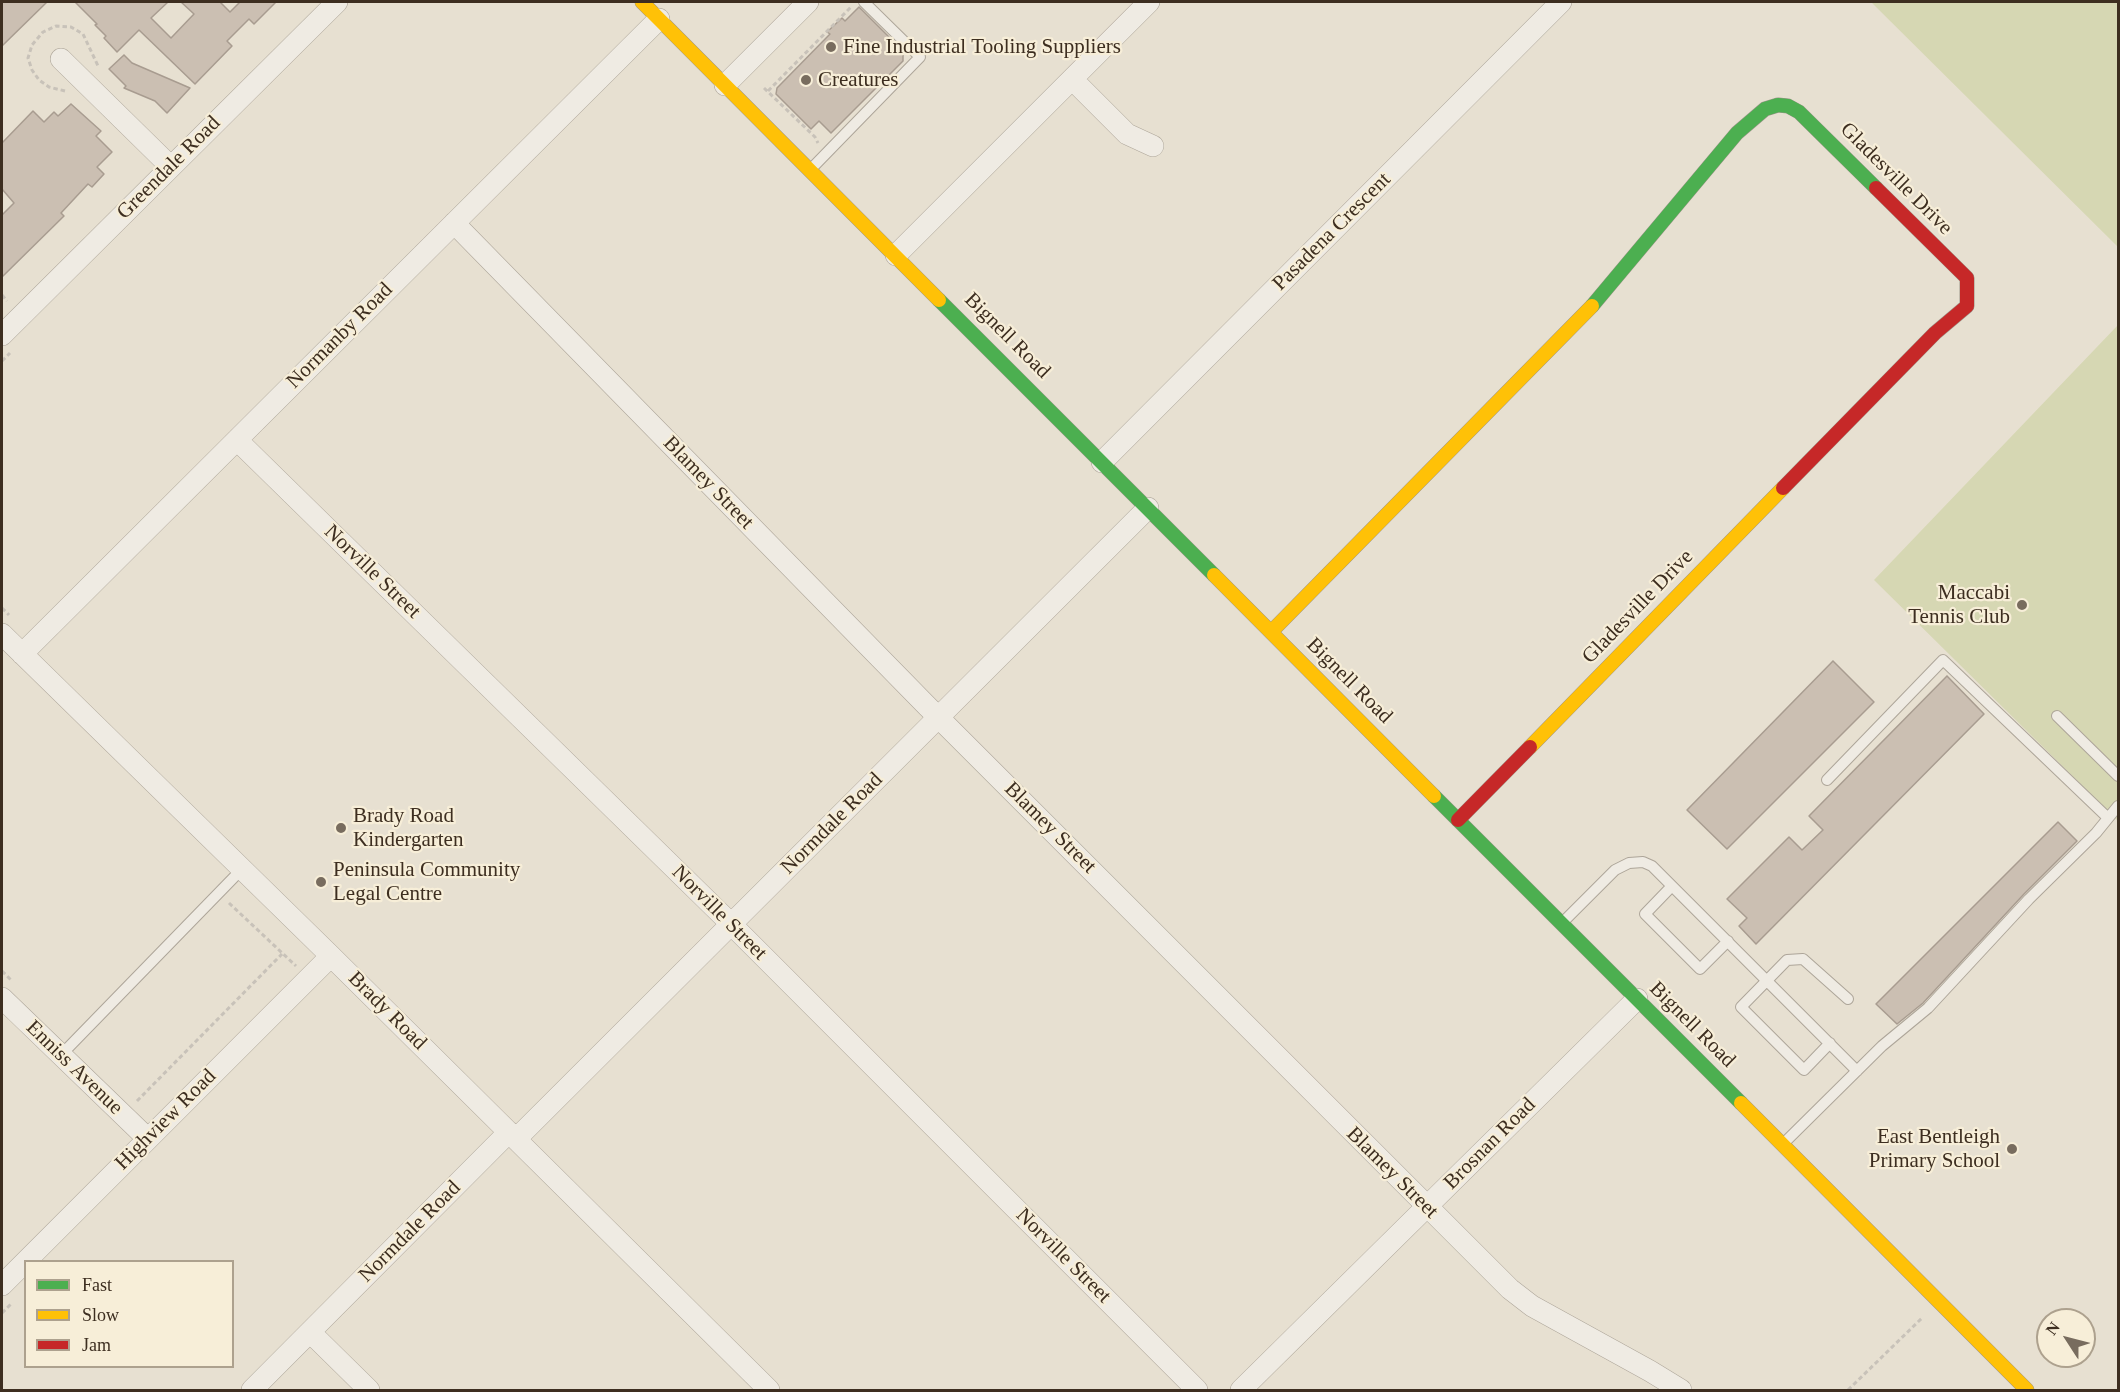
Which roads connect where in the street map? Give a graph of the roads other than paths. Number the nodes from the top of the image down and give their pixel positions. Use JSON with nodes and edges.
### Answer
{"nodes":[{"id":1,"x":642,"y":2,"type":"edge"},
{"id":2,"x":808,"y":2,"type":"edge"},
{"id":3,"x":864,"y":2,"type":"edge"},
{"id":4,"x":1149,"y":2,"type":"edge"},
{"id":5,"x":1561,"y":2,"type":"edge"},
{"id":6,"x":333,"y":3,"type":"edge"},
{"id":7,"x":659,"y":19,"type":"junction"},
{"id":8,"x":62,"y":59,"type":"dead end"},
{"id":9,"x":1072,"y":79,"type":"junction"},
{"id":10,"x":725,"y":85,"type":"junction"},
{"id":11,"x":1153,"y":146,"type":"dead end"},
{"id":12,"x":170,"y":166,"type":"junction"},
{"id":13,"x":811,"y":169,"type":"junction"},
{"id":14,"x":454,"y":223,"type":"junction"},
{"id":15,"x":896,"y":255,"type":"junction"},
{"id":16,"x":3,"y":329,"type":"edge"},
{"id":17,"x":237,"y":440,"type":"junction"},
{"id":18,"x":1102,"y":462,"type":"junction"},
{"id":19,"x":1148,"y":508,"type":"junction"},
{"id":20,"x":1270,"y":632,"type":"junction"},
{"id":21,"x":2,"y":634,"type":"edge"},
{"id":22,"x":22,"y":654,"type":"junction"},
{"id":23,"x":2057,"y":716,"type":"dead end"},
{"id":24,"x":939,"y":717,"type":"junction"},
{"id":25,"x":2118,"y":776,"type":"edge"},
{"id":26,"x":1827,"y":780,"type":"dead end"},
{"id":27,"x":2118,"y":806,"type":"edge"},
{"id":28,"x":2108,"y":819,"type":"junction"},
{"id":29,"x":1458,"y":820,"type":"junction"},
{"id":30,"x":242,"y":869,"type":"junction"},
{"id":31,"x":1672,"y":886,"type":"junction"},
{"id":32,"x":732,"y":924,"type":"junction"},
{"id":33,"x":1561,"y":924,"type":"junction"},
{"id":34,"x":1728,"y":941,"type":"junction"},
{"id":35,"x":331,"y":956,"type":"junction"},
{"id":36,"x":1768,"y":981,"type":"junction"},
{"id":37,"x":10,"y":992,"type":"edge"},
{"id":38,"x":1637,"y":999,"type":"junction"},
{"id":39,"x":1848,"y":999,"type":"dead end"},
{"id":40,"x":1830,"y":1043,"type":"junction"},
{"id":41,"x":61,"y":1055,"type":"junction"},
{"id":42,"x":1857,"y":1071,"type":"junction"},
{"id":43,"x":513,"y":1135,"type":"junction"},
{"id":44,"x":148,"y":1139,"type":"junction"},
{"id":45,"x":1782,"y":1145,"type":"junction"},
{"id":46,"x":1427,"y":1208,"type":"junction"},
{"id":47,"x":27,"y":1260,"type":"edge"},
{"id":48,"x":24,"y":1263,"type":"edge"},
{"id":49,"x":2,"y":1285,"type":"edge"},
{"id":50,"x":311,"y":1333,"type":"junction"},
{"id":51,"x":252,"y":1390,"type":"edge"},
{"id":52,"x":369,"y":1390,"type":"edge"},
{"id":53,"x":769,"y":1390,"type":"edge"},
{"id":54,"x":1197,"y":1390,"type":"edge"},
{"id":55,"x":1241,"y":1390,"type":"edge"},
{"id":56,"x":1681,"y":1390,"type":"edge"},
{"id":57,"x":2027,"y":1390,"type":"edge"}],
"edges":[{"from":1,"to":7,"type":"street","name":"Bignell Road"},
{"from":2,"to":10,"type":"street"},
{"from":3,"to":13,"type":"lane"},
{"from":4,"to":9,"type":"street"},
{"from":5,"to":18,"type":"street","name":"Pasadena Crescent"},
{"from":6,"to":12,"type":"street","name":"Greendale Road"},
{"from":7,"to":10,"type":"street","name":"Bignell Road"},
{"from":7,"to":14,"type":"street","name":"Normanby Road"},
{"from":8,"to":12,"type":"street"},
{"from":9,"to":11,"type":"street"},
{"from":9,"to":15,"type":"street"},
{"from":10,"to":13,"type":"street","name":"Bignell Road"},
{"from":12,"to":16,"type":"street","name":"Greendale Road"},
{"from":13,"to":15,"type":"street","name":"Bignell Road"},
{"from":14,"to":17,"type":"street","name":"Normanby Road"},
{"from":14,"to":24,"type":"street","name":"Blamey Street"},
{"from":15,"to":18,"type":"street","name":"Bignell Road"},
{"from":17,"to":22,"type":"street","name":"Normanby Road"},
{"from":17,"to":32,"type":"street","name":"Norville Street"},
{"from":18,"to":19,"type":"street","name":"Bignell Road"},
{"from":19,"to":20,"type":"street","name":"Bignell Road"},
{"from":19,"to":24,"type":"street","name":"Normdale Road"},
{"from":20,"to":29,"type":"street","name":"Bignell Road"},
{"from":20,"to":29,"type":"street","name":"Gladesville Drive"},
{"from":21,"to":22,"type":"street","name":"Brady Road"},
{"from":22,"to":30,"type":"street","name":"Brady Road"},
{"from":23,"to":25,"type":"lane"},
{"from":24,"to":32,"type":"street","name":"Normdale Road"},
{"from":24,"to":46,"type":"street","name":"Blamey Street"},
{"from":26,"to":28,"type":"lane"},
{"from":27,"to":28,"type":"lane"},
{"from":28,"to":42,"type":"lane"},
{"from":29,"to":33,"type":"street","name":"Bignell Road"},
{"from":30,"to":35,"type":"street","name":"Brady Road"},
{"from":30,"to":41,"type":"lane"},
{"from":31,"to":33,"type":"lane"},
{"from":31,"to":34,"type":"lane"},
{"from":31,"to":34,"type":"lane"},
{"from":32,"to":43,"type":"street","name":"Normdale Road"},
{"from":32,"to":54,"type":"street","name":"Norville Street"},
{"from":33,"to":38,"type":"street","name":"Bignell Road"},
{"from":34,"to":36,"type":"lane"},
{"from":35,"to":43,"type":"street","name":"Brady Road"},
{"from":35,"to":44,"type":"street","name":"Highview Road"},
{"from":36,"to":39,"type":"lane"},
{"from":36,"to":40,"type":"lane"},
{"from":36,"to":40,"type":"lane"},
{"from":37,"to":41,"type":"street","name":"Enniss Avenue"},
{"from":38,"to":45,"type":"street","name":"Bignell Road"},
{"from":38,"to":46,"type":"street","name":"Brosnan Road"},
{"from":40,"to":42,"type":"lane"},
{"from":41,"to":44,"type":"street","name":"Enniss Avenue"},
{"from":42,"to":45,"type":"lane"},
{"from":43,"to":50,"type":"street","name":"Normdale Road"},
{"from":43,"to":53,"type":"street","name":"Brady Road"},
{"from":44,"to":47,"type":"street","name":"Highview Road"},
{"from":45,"to":57,"type":"street","name":"Bignell Road"},
{"from":46,"to":55,"type":"street","name":"Brosnan Road"},
{"from":46,"to":56,"type":"street","name":"Blamey Street"},
{"from":48,"to":49,"type":"street","name":"Highview Road"},
{"from":50,"to":51,"type":"street","name":"Normdale Road"},
{"from":50,"to":52,"type":"street"}]}
